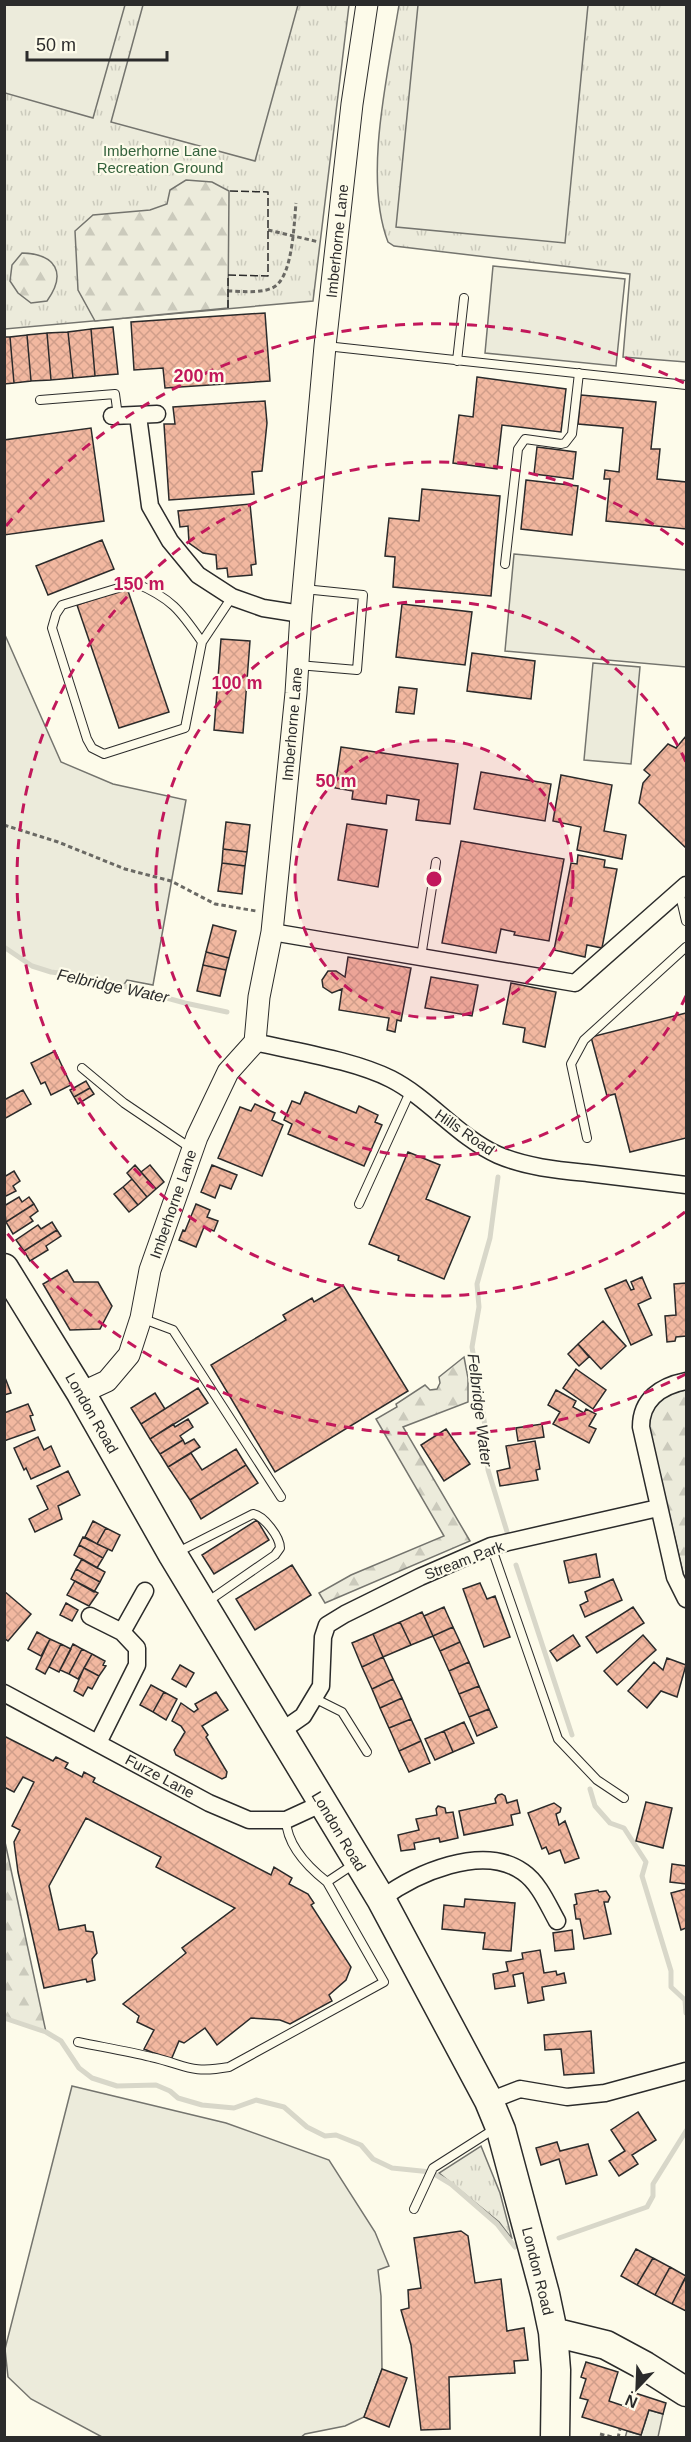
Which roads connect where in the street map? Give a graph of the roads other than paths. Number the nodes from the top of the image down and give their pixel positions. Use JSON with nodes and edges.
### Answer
{"nodes":[{"id":1,"x":367,"y":4,"type":"edge"},
{"id":2,"x":464,"y":298,"type":"dead end"},
{"id":3,"x":325,"y":346,"type":"junction"},
{"id":4,"x":457,"y":361,"type":"junction"},
{"id":5,"x":579,"y":374,"type":"junction"},
{"id":6,"x":687,"y":385,"type":"edge"},
{"id":7,"x":40,"y":400,"type":"dead end"},
{"id":8,"x":157,"y":414,"type":"dead end"},
{"id":9,"x":115,"y":416,"type":"joint"},
{"id":10,"x":138,"y":416,"type":"junction"},
{"id":11,"x":505,"y":564,"type":"dead end"},
{"id":12,"x":303,"y":589,"type":"junction"},
{"id":13,"x":232,"y":597,"type":"junction"},
{"id":14,"x":301,"y":614,"type":"junction"},
{"id":15,"x":202,"y":642,"type":"junction"},
{"id":16,"x":298,"y":665,"type":"junction"},
{"id":17,"x":436,"y":862,"type":"dead end"},
{"id":18,"x":683,"y":888,"type":"edge"},
{"id":19,"x":687,"y":921,"type":"edge"},
{"id":20,"x":272,"y":923,"type":"junction"},
{"id":21,"x":687,"y":947,"type":"edge"},
{"id":22,"x":421,"y":957,"type":"junction"},
{"id":23,"x":255,"y":1042,"type":"junction"},
{"id":24,"x":82,"y":1068,"type":"dead end"},
{"id":25,"x":410,"y":1092,"type":"junction"},
{"id":26,"x":587,"y":1138,"type":"dead end"},
{"id":27,"x":193,"y":1150,"type":"junction"},
{"id":28,"x":687,"y":1185,"type":"edge"},
{"id":29,"x":359,"y":1204,"type":"dead end"},
{"id":30,"x":4,"y":1269,"type":"edge"},
{"id":31,"x":141,"y":1318,"type":"junction"},
{"id":32,"x":687,"y":1382,"type":"edge"},
{"id":33,"x":81,"y":1393,"type":"junction"},
{"id":34,"x":281,"y":1497,"type":"dead end"},
{"id":35,"x":658,"y":1508,"type":"junction"},
{"id":36,"x":491,"y":1546,"type":"junction"},
{"id":37,"x":173,"y":1555,"type":"junction"},
{"id":38,"x":145,"y":1591,"type":"dead end"},
{"id":39,"x":687,"y":1599,"type":"edge"},
{"id":40,"x":203,"y":1605,"type":"junction"},
{"id":41,"x":90,"y":1616,"type":"dead end"},
{"id":42,"x":122,"y":1632,"type":"junction"},
{"id":43,"x":4,"y":1694,"type":"edge"},
{"id":44,"x":314,"y":1698,"type":"junction"},
{"id":45,"x":280,"y":1732,"type":"junction"},
{"id":46,"x":98,"y":1743,"type":"junction"},
{"id":47,"x":367,"y":1752,"type":"dead end"},
{"id":48,"x":624,"y":1798,"type":"dead end"},
{"id":49,"x":323,"y":1803,"type":"junction"},
{"id":50,"x":286,"y":1820,"type":"junction"},
{"id":51,"x":357,"y":1862,"type":"junction"},
{"id":52,"x":327,"y":1882,"type":"junction"},
{"id":53,"x":381,"y":1899,"type":"junction"},
{"id":54,"x":557,"y":1921,"type":"dead end"},
{"id":55,"x":78,"y":2042,"type":"dead end"},
{"id":56,"x":687,"y":2071,"type":"edge"},
{"id":57,"x":489,"y":2102,"type":"junction"},
{"id":58,"x":501,"y":2130,"type":"junction"},
{"id":59,"x":414,"y":2209,"type":"dead end"},
{"id":60,"x":553,"y":2332,"type":"junction"},
{"id":61,"x":685,"y":2386,"type":"edge"},
{"id":62,"x":555,"y":2438,"type":"edge"}],
"edges":[{"from":1,"to":3,"type":"street","name":"Imberhorne Lane"},
{"from":2,"to":4,"type":"lane"},
{"from":3,"to":4,"type":"lane"},
{"from":3,"to":12,"type":"street","name":"Imberhorne Lane"},
{"from":4,"to":5,"type":"lane"},
{"from":5,"to":6,"type":"lane"},
{"from":5,"to":11,"type":"lane"},
{"from":7,"to":9,"type":"lane"},
{"from":8,"to":10,"type":"street"},
{"from":9,"to":10,"type":"street"},
{"from":10,"to":13,"type":"street"},
{"from":12,"to":14,"type":"street","name":"Imberhorne Lane"},
{"from":12,"to":16,"type":"lane"},
{"from":13,"to":14,"type":"street"},
{"from":13,"to":15,"type":"lane"},
{"from":14,"to":16,"type":"street","name":"Imberhorne Lane"},
{"from":15,"to":15,"type":"lane"},
{"from":16,"to":20,"type":"street","name":"Imberhorne Lane"},
{"from":17,"to":22,"type":"lane"},
{"from":18,"to":19,"type":"lane"},
{"from":18,"to":22,"type":"street"},
{"from":20,"to":22,"type":"street"},
{"from":20,"to":23,"type":"street","name":"Imberhorne Lane"},
{"from":21,"to":26,"type":"lane"},
{"from":23,"to":25,"type":"street","name":"Hills Road"},
{"from":23,"to":27,"type":"street","name":"Imberhorne Lane"},
{"from":24,"to":27,"type":"lane"},
{"from":25,"to":28,"type":"street","name":"Hills Road"},
{"from":25,"to":29,"type":"lane"},
{"from":27,"to":31,"type":"street","name":"Imberhorne Lane"},
{"from":30,"to":33,"type":"highway","name":"London Road"},
{"from":31,"to":33,"type":"street","name":"Imberhorne Lane"},
{"from":31,"to":34,"type":"lane"},
{"from":32,"to":35,"type":"street"},
{"from":33,"to":37,"type":"highway","name":"London Road"},
{"from":35,"to":36,"type":"street","name":"Stream Park"},
{"from":35,"to":39,"type":"street"},
{"from":36,"to":44,"type":"street","name":"Stream Park"},
{"from":36,"to":48,"type":"lane"},
{"from":37,"to":40,"type":"highway","name":"London Road"},
{"from":37,"to":40,"type":"lane"},
{"from":38,"to":42,"type":"street"},
{"from":40,"to":45,"type":"highway","name":"London Road"},
{"from":41,"to":42,"type":"street"},
{"from":42,"to":46,"type":"street"},
{"from":43,"to":46,"type":"street","name":"Furze Lane"},
{"from":44,"to":45,"type":"street"},
{"from":44,"to":47,"type":"lane"},
{"from":45,"to":49,"type":"highway","name":"London Road"},
{"from":46,"to":50,"type":"street","name":"Furze Lane"},
{"from":49,"to":50,"type":"street","name":"Furze Lane"},
{"from":49,"to":51,"type":"highway","name":"London Road"},
{"from":50,"to":52,"type":"lane"},
{"from":51,"to":52,"type":"lane"},
{"from":51,"to":53,"type":"highway","name":"London Road"},
{"from":52,"to":55,"type":"lane"},
{"from":53,"to":54,"type":"street"},
{"from":53,"to":57,"type":"highway","name":"London Road"},
{"from":56,"to":57,"type":"street"},
{"from":57,"to":58,"type":"highway","name":"London Road"},
{"from":58,"to":59,"type":"lane"},
{"from":58,"to":60,"type":"highway","name":"London Road"},
{"from":60,"to":61,"type":"highway"},
{"from":60,"to":62,"type":"highway","name":"London Road"}]}
